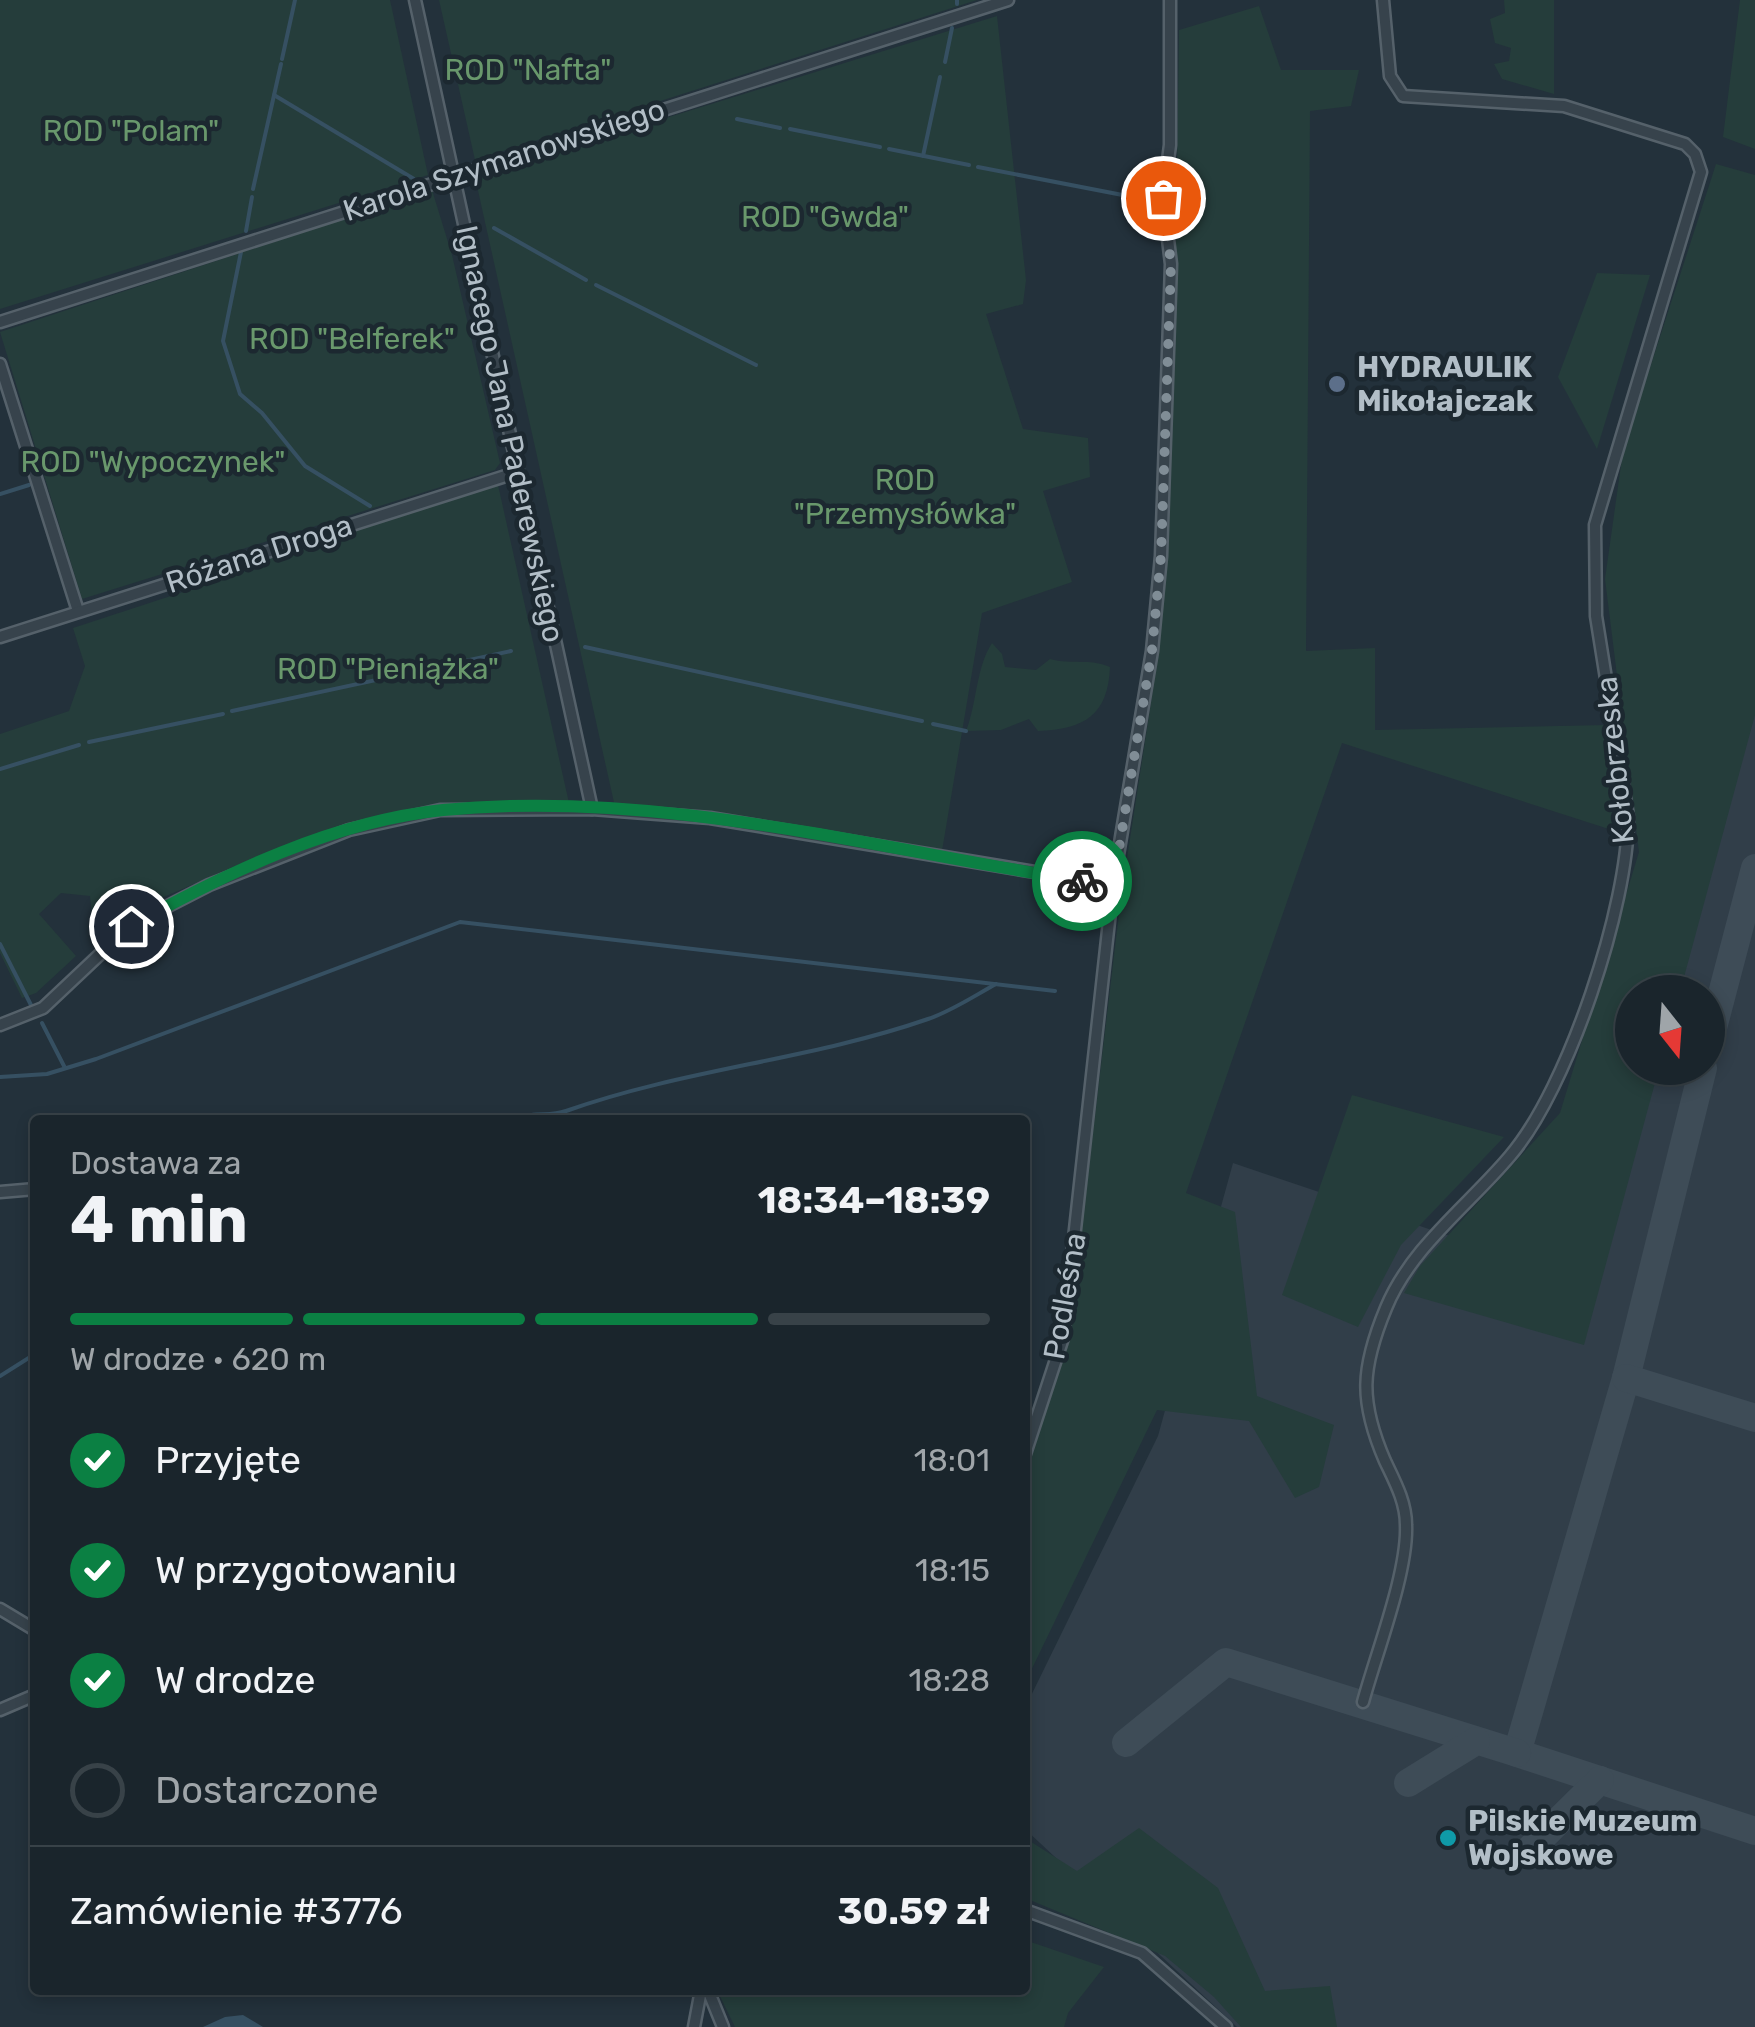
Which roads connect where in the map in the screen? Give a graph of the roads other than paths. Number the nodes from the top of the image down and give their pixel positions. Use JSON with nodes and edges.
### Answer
{"nodes":[{"id":1,"x":416,"y":0,"type":"edge"},
{"id":2,"x":1008,"y":0,"type":"edge"},
{"id":3,"x":1170,"y":0,"type":"edge"},
{"id":4,"x":1383,"y":0,"type":"edge"},
{"id":5,"x":454,"y":176,"type":"junction"},
{"id":6,"x":0,"y":322,"type":"edge"},
{"id":7,"x":0,"y":364,"type":"edge"},
{"id":8,"x":518,"y":472,"type":"junction"},
{"id":9,"x":78,"y":611,"type":"junction"},
{"id":10,"x":0,"y":636,"type":"edge"},
{"id":11,"x":592,"y":810,"type":"junction"},
{"id":12,"x":1113,"y":885,"type":"junction"},
{"id":13,"x":0,"y":1025,"type":"edge"},
{"id":14,"x":30,"y":1189,"type":"edge"},
{"id":15,"x":0,"y":1192,"type":"edge"},
{"id":16,"x":1030,"y":1439,"type":"edge"},
{"id":17,"x":0,"y":1609,"type":"edge"},
{"id":18,"x":30,"y":1627,"type":"edge"},
{"id":19,"x":30,"y":1697,"type":"edge"},
{"id":20,"x":1363,"y":1702,"type":"dead end"},
{"id":21,"x":0,"y":1710,"type":"edge"},
{"id":22,"x":1030,"y":1912,"type":"edge"},
{"id":23,"x":704,"y":1995,"type":"edge"},
{"id":24,"x":707,"y":1995,"type":"edge"},
{"id":25,"x":694,"y":2027,"type":"edge"},
{"id":26,"x":723,"y":2027,"type":"edge"},
{"id":27,"x":1226,"y":2027,"type":"edge"}],
"edges":[{"from":1,"to":5,"type":"street","name":"Ignacego Jana Paderewskiego"},
{"from":2,"to":5,"type":"street","name":"Karola Szymanowskiego"},
{"from":3,"to":12,"type":"street","name":"Podleśna"},
{"from":4,"to":20,"type":"street","name":"Kołobrzeska"},
{"from":5,"to":6,"type":"street","name":"Karola Szymanowskiego"},
{"from":5,"to":8,"type":"street","name":"Ignacego Jana Paderewskiego"},
{"from":7,"to":9,"type":"street"},
{"from":8,"to":9,"type":"street","name":"Różana Droga"},
{"from":8,"to":11,"type":"street","name":"Ignacego Jana Paderewskiego"},
{"from":9,"to":10,"type":"street","name":"Różana Droga"},
{"from":11,"to":12,"type":"street"},
{"from":11,"to":13,"type":"street"},
{"from":12,"to":16,"type":"street","name":"Podleśna"},
{"from":14,"to":15,"type":"street"},
{"from":17,"to":18,"type":"street"},
{"from":19,"to":21,"type":"street"},
{"from":22,"to":27,"type":"street"},
{"from":23,"to":25,"type":"street"},
{"from":24,"to":26,"type":"street"}]}
